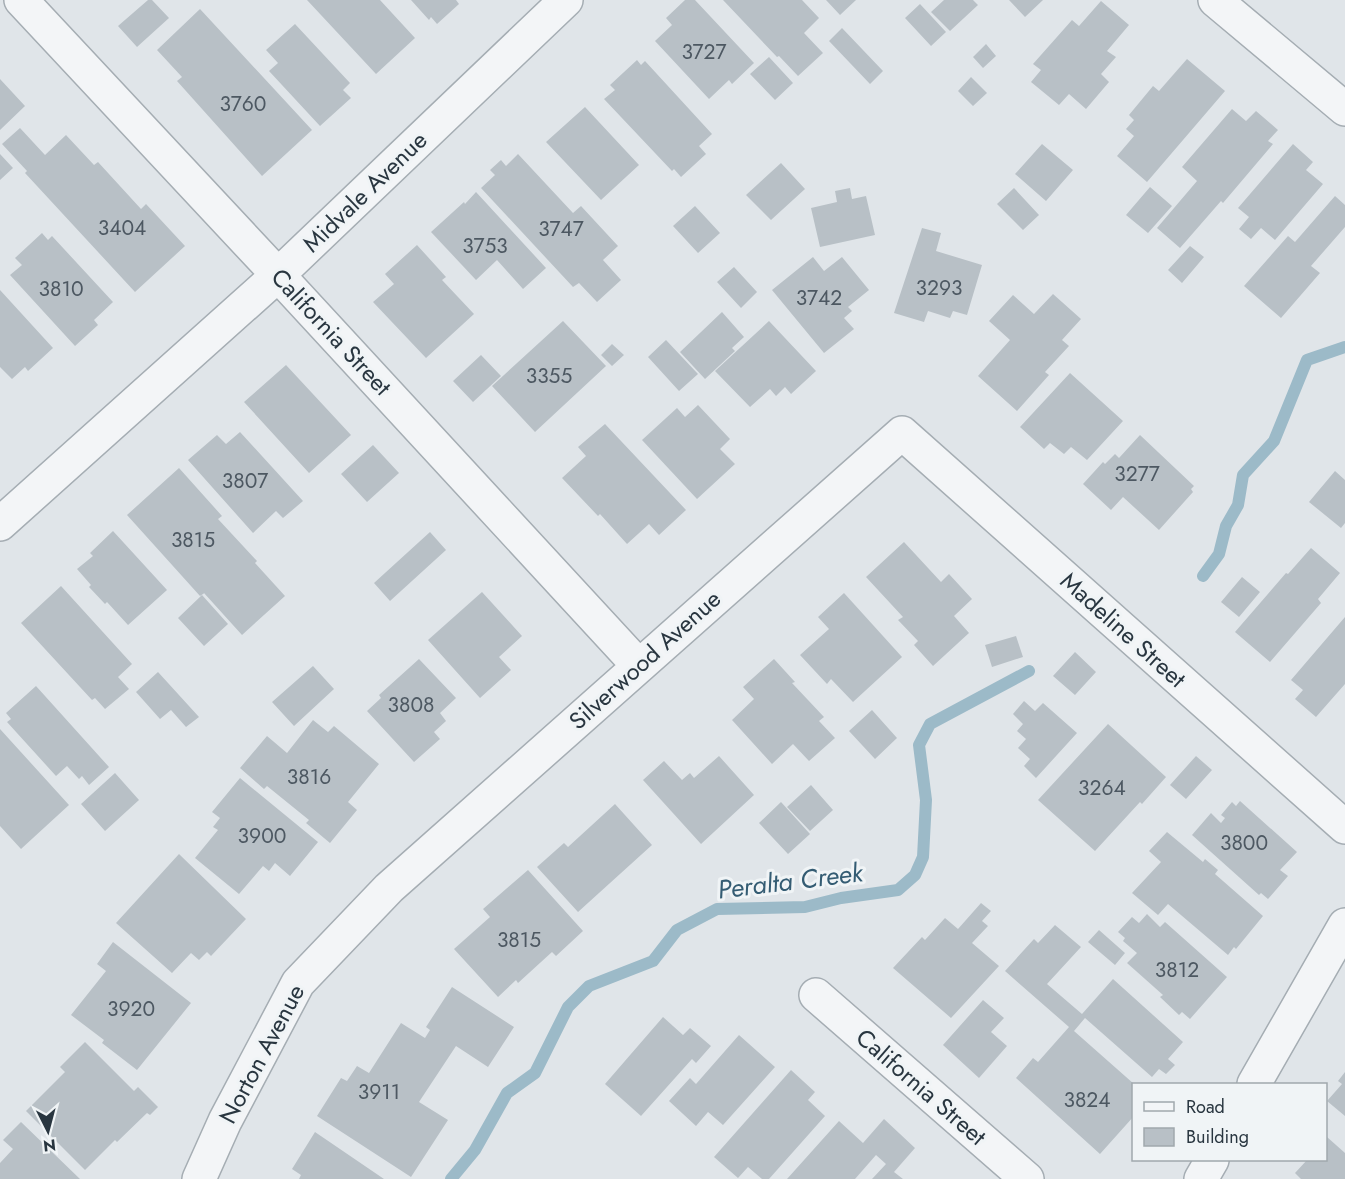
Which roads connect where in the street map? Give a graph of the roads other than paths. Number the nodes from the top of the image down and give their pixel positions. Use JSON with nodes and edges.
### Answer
{"nodes":[{"id":1,"x":21,"y":0,"type":"edge"},
{"id":2,"x":566,"y":0,"type":"edge"},
{"id":3,"x":1215,"y":0,"type":"edge"},
{"id":4,"x":1345,"y":109,"type":"edge"},
{"id":5,"x":278,"y":275,"type":"junction"},
{"id":6,"x":902,"y":433,"type":"joint"},
{"id":7,"x":0,"y":525,"type":"edge"},
{"id":8,"x":638,"y":665,"type":"junction"},
{"id":9,"x":1345,"y":826,"type":"edge"},
{"id":10,"x":389,"y":888,"type":"joint"},
{"id":11,"x":1345,"y":925,"type":"edge"},
{"id":12,"x":816,"y":995,"type":"dead end"},
{"id":13,"x":1255,"y":1083,"type":"edge"},
{"id":14,"x":1211,"y":1161,"type":"edge"},
{"id":15,"x":199,"y":1179,"type":"edge"},
{"id":16,"x":1027,"y":1179,"type":"edge"},
{"id":17,"x":1201,"y":1179,"type":"edge"}],
"edges":[{"from":1,"to":5,"type":"street","name":"California Street"},
{"from":2,"to":5,"type":"street","name":"Midvale Avenue"},
{"from":3,"to":4,"type":"street"},
{"from":5,"to":7,"type":"street","name":"Midvale Avenue"},
{"from":5,"to":8,"type":"street","name":"California Street"},
{"from":6,"to":8,"type":"street","name":"Silverwood Avenue"},
{"from":6,"to":9,"type":"street","name":"Madeline Street"},
{"from":8,"to":10,"type":"street","name":"Silverwood Avenue"},
{"from":10,"to":15,"type":"street","name":"Norton Avenue"},
{"from":11,"to":13,"type":"street"},
{"from":12,"to":16,"type":"street","name":"California Street"},
{"from":14,"to":17,"type":"street"}]}
